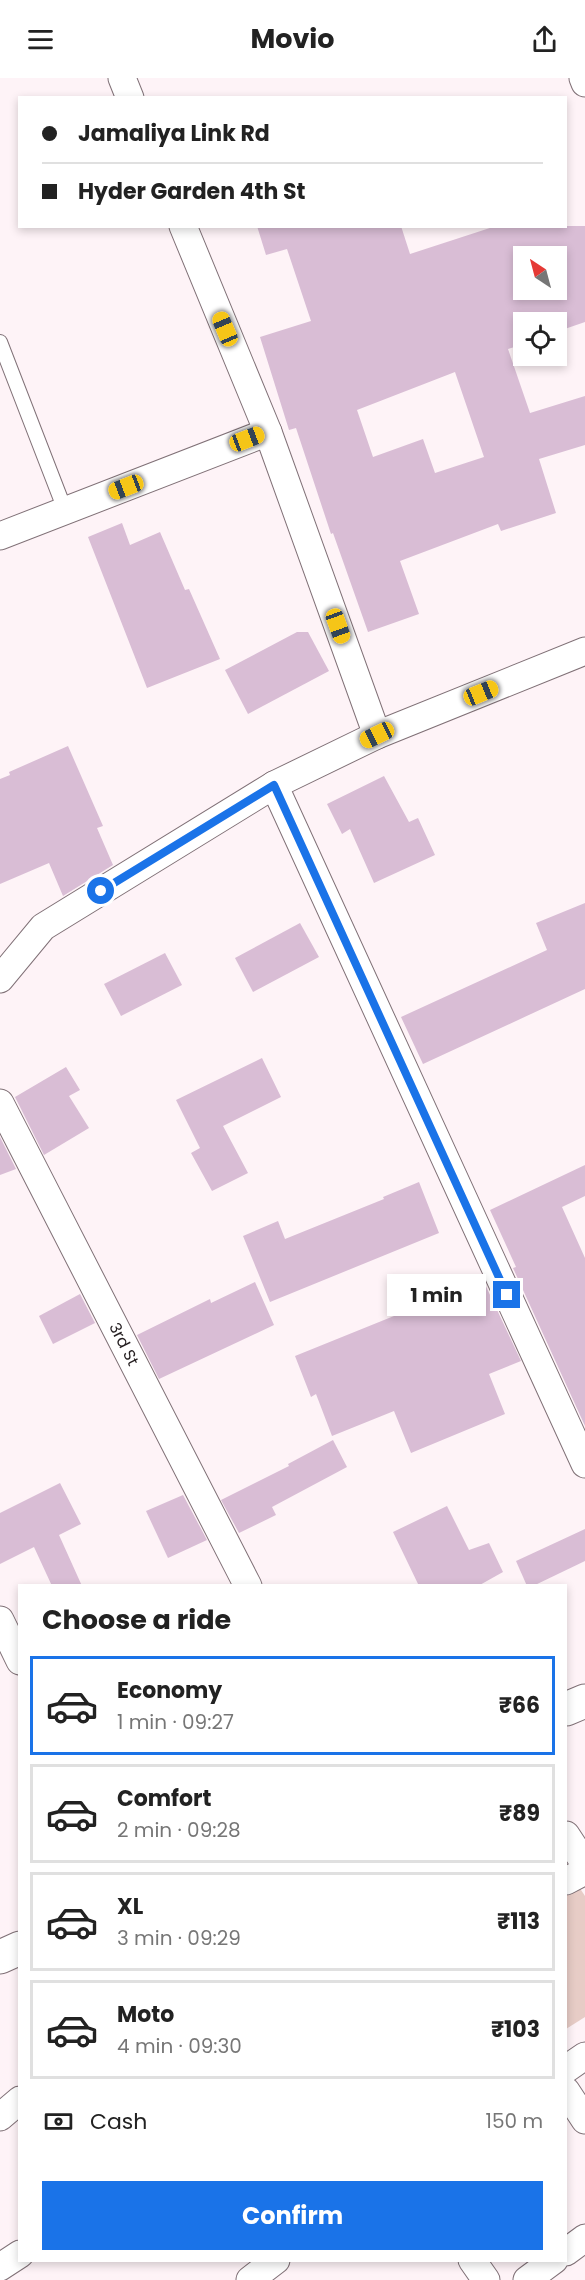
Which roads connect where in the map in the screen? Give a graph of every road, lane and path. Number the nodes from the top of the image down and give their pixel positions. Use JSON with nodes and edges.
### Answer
{"nodes":[{"id":1,"x":122,"y":78,"type":"edge"},
{"id":2,"x":583,"y":78,"type":"edge"},
{"id":3,"x":585,"y":84,"type":"edge"},
{"id":4,"x":129,"y":96,"type":"edge"},
{"id":5,"x":184,"y":228,"type":"edge"},
{"id":6,"x":0,"y":342,"type":"edge"},
{"id":7,"x":268,"y":432,"type":"junction"},
{"id":8,"x":65,"y":510,"type":"junction"},
{"id":9,"x":0,"y":536,"type":"edge"},
{"id":10,"x":585,"y":651,"type":"edge"},
{"id":11,"x":377,"y":735,"type":"junction"},
{"id":12,"x":274,"y":785,"type":"junction"},
{"id":13,"x":0,"y":979,"type":"edge"},
{"id":14,"x":0,"y":1103,"type":"edge"},
{"id":15,"x":585,"y":1464,"type":"edge"},
{"id":16,"x":247,"y":1584,"type":"edge"},
{"id":17,"x":0,"y":1620,"type":"edge"},
{"id":18,"x":18,"y":1656,"type":"edge"},
{"id":19,"x":585,"y":1701,"type":"edge"},
{"id":20,"x":567,"y":1709,"type":"edge"},
{"id":21,"x":567,"y":1837,"type":"edge"},
{"id":22,"x":585,"y":1864,"type":"edge"},
{"id":23,"x":585,"y":1871,"type":"edge"},
{"id":24,"x":567,"y":1880,"type":"edge"},
{"id":25,"x":18,"y":1949,"type":"edge"},
{"id":26,"x":0,"y":1957,"type":"edge"},
{"id":27,"x":585,"y":2055,"type":"edge"},
{"id":28,"x":567,"y":2068,"type":"edge"},
{"id":29,"x":567,"y":2093,"type":"edge"},
{"id":30,"x":18,"y":2102,"type":"edge"},
{"id":31,"x":0,"y":2117,"type":"edge"},
{"id":32,"x":585,"y":2120,"type":"edge"},
{"id":33,"x":585,"y":2238,"type":"edge"},
{"id":34,"x":567,"y":2251,"type":"edge"},
{"id":35,"x":18,"y":2255,"type":"edge"},
{"id":36,"x":273,"y":2262,"type":"edge"},
{"id":37,"x":473,"y":2262,"type":"edge"},
{"id":38,"x":551,"y":2262,"type":"edge"},
{"id":39,"x":0,"y":2267,"type":"edge"},
{"id":40,"x":250,"y":2280,"type":"edge"},
{"id":41,"x":486,"y":2280,"type":"edge"},
{"id":42,"x":527,"y":2280,"type":"edge"}],
"edges":[{"from":1,"to":4,"type":"street"},
{"from":2,"to":3,"type":"street"},
{"from":5,"to":7,"type":"street"},
{"from":6,"to":8,"type":"lane"},
{"from":7,"to":8,"type":"street"},
{"from":7,"to":11,"type":"street"},
{"from":8,"to":9,"type":"street"},
{"from":10,"to":11,"type":"street"},
{"from":11,"to":12,"type":"street"},
{"from":12,"to":13,"type":"street"},
{"from":12,"to":15,"type":"street"},
{"from":14,"to":16,"type":"street","name":"3rd St"},
{"from":17,"to":18,"type":"street"},
{"from":19,"to":20,"type":"street"},
{"from":21,"to":22,"type":"street"},
{"from":23,"to":24,"type":"street"},
{"from":25,"to":26,"type":"street"},
{"from":27,"to":28,"type":"street"},
{"from":29,"to":32,"type":"street"},
{"from":30,"to":31,"type":"street"},
{"from":33,"to":34,"type":"street"},
{"from":35,"to":39,"type":"street"},
{"from":36,"to":40,"type":"street"},
{"from":37,"to":41,"type":"street"},
{"from":38,"to":42,"type":"street"}]}
